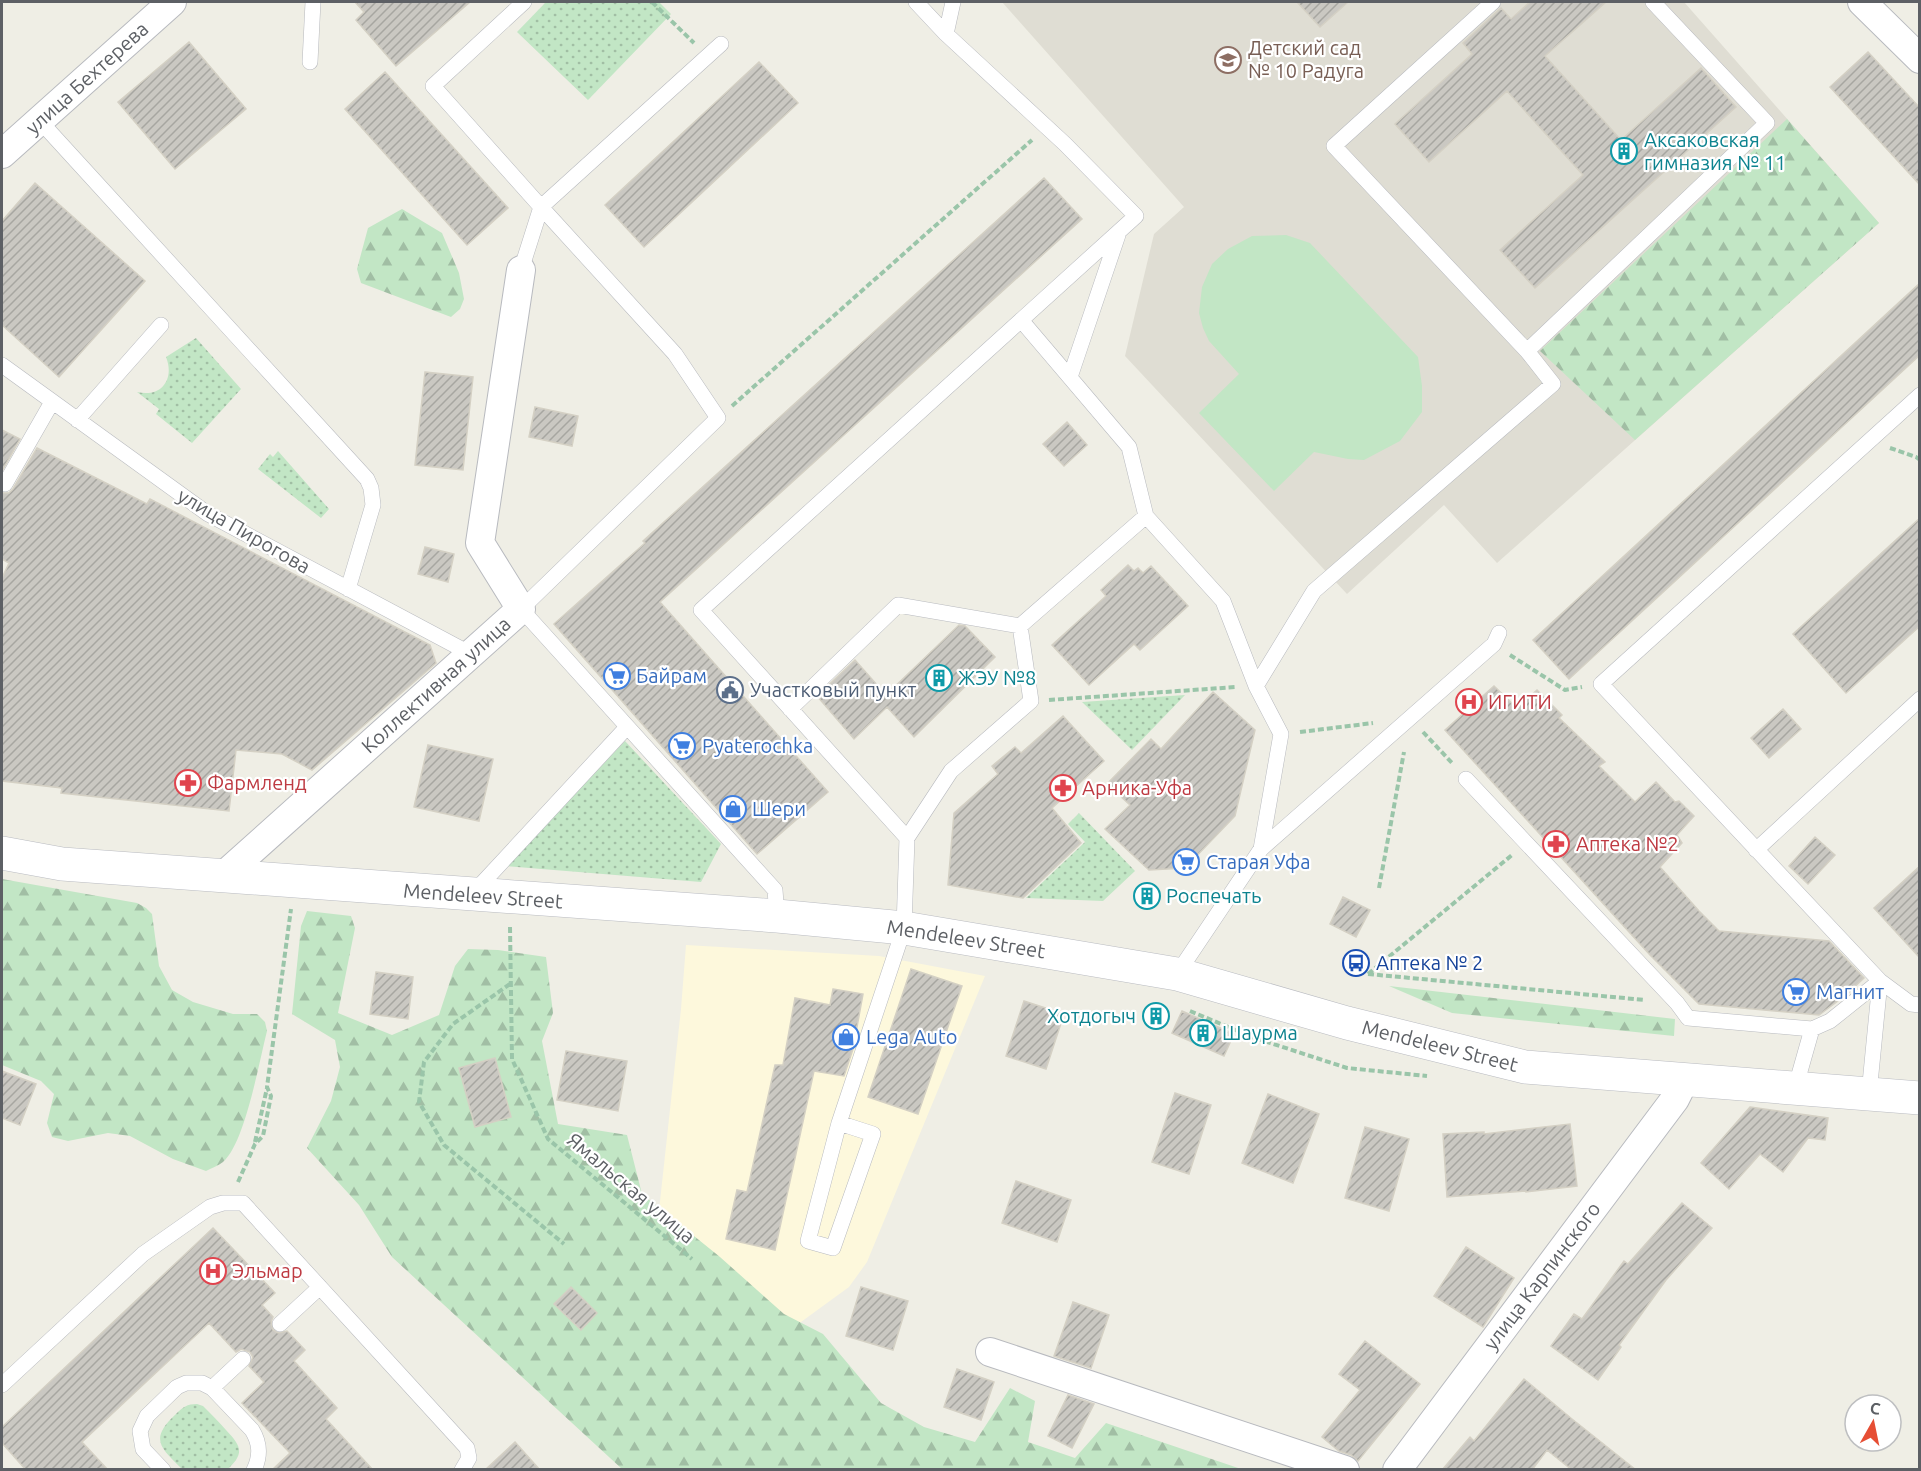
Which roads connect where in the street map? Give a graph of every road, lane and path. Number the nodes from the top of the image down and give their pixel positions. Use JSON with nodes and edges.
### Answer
{"nodes":[{"id":1,"x":172,"y":2,"type":"edge"},
{"id":2,"x":313,"y":2,"type":"edge"},
{"id":3,"x":524,"y":2,"type":"edge"},
{"id":4,"x":652,"y":2,"type":"edge"},
{"id":5,"x":916,"y":2,"type":"edge"},
{"id":6,"x":953,"y":2,"type":"edge"},
{"id":7,"x":1493,"y":2,"type":"edge"},
{"id":8,"x":1653,"y":2,"type":"edge"},
{"id":9,"x":1862,"y":2,"type":"edge"},
{"id":10,"x":946,"y":34,"type":"junction"},
{"id":11,"x":721,"y":44,"type":"dead end"},
{"id":12,"x":708,"y":56,"type":"junction"},
{"id":13,"x":1920,"y":59,"type":"edge"},
{"id":14,"x":310,"y":62,"type":"dead end"},
{"id":15,"x":39,"y":120,"type":"junction"},
{"id":16,"x":1046,"y":127,"type":"junction"},
{"id":17,"x":2,"y":154,"type":"edge"},
{"id":18,"x":541,"y":207,"type":"junction"},
{"id":19,"x":1119,"y":232,"type":"junction"},
{"id":20,"x":521,"y":270,"type":"joint"},
{"id":21,"x":1022,"y":320,"type":"junction"},
{"id":22,"x":161,"y":325,"type":"dead end"},
{"id":23,"x":1527,"y":351,"type":"junction"},
{"id":24,"x":2,"y":365,"type":"edge"},
{"id":25,"x":1070,"y":377,"type":"junction"},
{"id":26,"x":1920,"y":394,"type":"edge"},
{"id":27,"x":52,"y":402,"type":"junction"},
{"id":28,"x":718,"y":418,"type":"junction"},
{"id":29,"x":77,"y":420,"type":"junction"},
{"id":30,"x":4,"y":484,"type":"dead end"},
{"id":31,"x":1146,"y":516,"type":"junction"},
{"id":32,"x":348,"y":589,"type":"junction"},
{"id":33,"x":521,"y":609,"type":"junction"},
{"id":34,"x":1020,"y":626,"type":"junction"},
{"id":35,"x":1497,"y":639,"type":"joint"},
{"id":36,"x":471,"y":654,"type":"junction"},
{"id":37,"x":1601,"y":684,"type":"junction"},
{"id":38,"x":1256,"y":686,"type":"junction"},
{"id":39,"x":1030,"y":701,"type":"junction"},
{"id":40,"x":1917,"y":707,"type":"edge"},
{"id":41,"x":790,"y":709,"type":"junction"},
{"id":42,"x":1410,"y":719,"type":"junction"},
{"id":43,"x":627,"y":727,"type":"junction"},
{"id":44,"x":1281,"y":734,"type":"junction"},
{"id":45,"x":1466,"y":779,"type":"joint"},
{"id":46,"x":907,"y":838,"type":"junction"},
{"id":47,"x":1526,"y":843,"type":"junction"},
{"id":48,"x":1261,"y":849,"type":"junction"},
{"id":49,"x":1756,"y":850,"type":"junction"},
{"id":50,"x":2,"y":853,"type":"edge"},
{"id":51,"x":222,"y":877,"type":"junction"},
{"id":52,"x":1379,"y":888,"type":"dead end"},
{"id":53,"x":471,"y":895,"type":"junction"},
{"id":54,"x":510,"y":898,"type":"junction"},
{"id":55,"x":292,"y":899,"type":"dead end"},
{"id":56,"x":777,"y":916,"type":"junction"},
{"id":57,"x":904,"y":928,"type":"junction"},
{"id":58,"x":1177,"y":974,"type":"junction"},
{"id":59,"x":1880,"y":981,"type":"junction"},
{"id":60,"x":511,"y":983,"type":"junction"},
{"id":61,"x":1677,"y":1003,"type":"junction"},
{"id":62,"x":1920,"y":1005,"type":"edge"},
{"id":63,"x":1186,"y":1010,"type":"dead end"},
{"id":64,"x":1812,"y":1029,"type":"junction"},
{"id":65,"x":1428,"y":1076,"type":"dead end"},
{"id":66,"x":1684,"y":1080,"type":"junction"},
{"id":67,"x":1796,"y":1089,"type":"junction"},
{"id":68,"x":1869,"y":1094,"type":"junction"},
{"id":69,"x":1920,"y":1098,"type":"edge"},
{"id":70,"x":839,"y":1123,"type":"junction"},
{"id":71,"x":229,"y":1203,"type":"junction"},
{"id":72,"x":564,"y":1244,"type":"dead end"},
{"id":73,"x":692,"y":1259,"type":"dead end"},
{"id":74,"x":320,"y":1287,"type":"junction"},
{"id":75,"x":280,"y":1324,"type":"dead end"},
{"id":76,"x":990,"y":1352,"type":"dead end"},
{"id":77,"x":243,"y":1359,"type":"dead end"},
{"id":78,"x":2,"y":1385,"type":"edge"},
{"id":79,"x":212,"y":1388,"type":"junction"},
{"id":80,"x":163,"y":1470,"type":"edge"},
{"id":81,"x":254,"y":1470,"type":"edge"},
{"id":82,"x":462,"y":1470,"type":"edge"},
{"id":83,"x":1345,"y":1470,"type":"edge"},
{"id":84,"x":1397,"y":1470,"type":"edge"}],
"edges":[{"from":1,"to":15,"type":"street","name":"улица Бехтерева"},
{"from":2,"to":14,"type":"lane"},
{"from":3,"to":18,"type":"lane"},
{"from":4,"to":12,"type":"path"},
{"from":5,"to":10,"type":"lane"},
{"from":6,"to":10,"type":"lane"},
{"from":7,"to":23,"type":"lane"},
{"from":8,"to":23,"type":"lane"},
{"from":9,"to":13,"type":"street"},
{"from":10,"to":16,"type":"lane"},
{"from":11,"to":12,"type":"lane"},
{"from":12,"to":18,"type":"lane"},
{"from":15,"to":17,"type":"street","name":"улица Бехтерева"},
{"from":15,"to":32,"type":"lane"},
{"from":16,"to":19,"type":"lane"},
{"from":16,"to":28,"type":"path"},
{"from":18,"to":20,"type":"lane"},
{"from":18,"to":28,"type":"lane"},
{"from":19,"to":21,"type":"lane"},
{"from":19,"to":25,"type":"lane"},
{"from":20,"to":33,"type":"street","name":"Коллективная улица"},
{"from":21,"to":25,"type":"lane"},
{"from":21,"to":41,"type":"lane"},
{"from":22,"to":29,"type":"lane"},
{"from":23,"to":38,"type":"lane"},
{"from":24,"to":27,"type":"lane","name":"улица Пирогова"},
{"from":25,"to":31,"type":"lane"},
{"from":26,"to":37,"type":"lane"},
{"from":27,"to":29,"type":"lane","name":"улица Пирогова"},
{"from":27,"to":30,"type":"lane"},
{"from":28,"to":33,"type":"lane"},
{"from":29,"to":32,"type":"lane","name":"улица Пирогова"},
{"from":31,"to":34,"type":"lane"},
{"from":31,"to":38,"type":"lane"},
{"from":32,"to":36,"type":"lane","name":"улица Пирогова"},
{"from":33,"to":36,"type":"street","name":"Коллективная улица"},
{"from":33,"to":43,"type":"lane"},
{"from":34,"to":39,"type":"lane"},
{"from":34,"to":41,"type":"lane"},
{"from":35,"to":37,"type":"path"},
{"from":35,"to":42,"type":"lane"},
{"from":36,"to":51,"type":"street","name":"Коллективная улица"},
{"from":37,"to":49,"type":"lane"},
{"from":38,"to":39,"type":"path"},
{"from":38,"to":44,"type":"lane"},
{"from":39,"to":46,"type":"lane"},
{"from":40,"to":49,"type":"lane"},
{"from":41,"to":46,"type":"lane"},
{"from":42,"to":44,"type":"path"},
{"from":42,"to":45,"type":"path"},
{"from":42,"to":48,"type":"lane"},
{"from":42,"to":52,"type":"path"},
{"from":43,"to":53,"type":"lane"},
{"from":43,"to":56,"type":"lane"},
{"from":44,"to":48,"type":"lane"},
{"from":45,"to":47,"type":"lane"},
{"from":46,"to":57,"type":"lane"},
{"from":47,"to":61,"type":"lane"},
{"from":47,"to":61,"type":"path"},
{"from":48,"to":58,"type":"lane"},
{"from":49,"to":59,"type":"lane"},
{"from":50,"to":51,"type":"main road","name":"Mendeleev Street"},
{"from":51,"to":53,"type":"main road","name":"Mendeleev Street"},
{"from":53,"to":54,"type":"main road","name":"Mendeleev Street"},
{"from":54,"to":56,"type":"main road","name":"Mendeleev Street"},
{"from":54,"to":60,"type":"path","name":"Ямальская улица"},
{"from":55,"to":71,"type":"path"},
{"from":56,"to":57,"type":"main road","name":"Mendeleev Street"},
{"from":57,"to":58,"type":"main road","name":"Mendeleev Street"},
{"from":57,"to":70,"type":"lane"},
{"from":58,"to":66,"type":"main road","name":"Mendeleev Street"},
{"from":59,"to":62,"type":"lane"},
{"from":59,"to":64,"type":"lane"},
{"from":59,"to":68,"type":"lane"},
{"from":60,"to":72,"type":"path"},
{"from":60,"to":73,"type":"path","name":"Ямальская улица"},
{"from":61,"to":64,"type":"lane"},
{"from":63,"to":65,"type":"path"},
{"from":64,"to":67,"type":"lane"},
{"from":66,"to":67,"type":"main road","name":"Mendeleev Street"},
{"from":66,"to":84,"type":"street","name":"улица Карпинского"},
{"from":67,"to":68,"type":"main road","name":"Mendeleev Street"},
{"from":68,"to":69,"type":"main road","name":"Mendeleev Street"},
{"from":70,"to":70,"type":"lane"},
{"from":71,"to":74,"type":"lane"},
{"from":71,"to":78,"type":"lane"},
{"from":74,"to":75,"type":"lane"},
{"from":74,"to":82,"type":"lane"},
{"from":76,"to":83,"type":"street"},
{"from":77,"to":79,"type":"lane"},
{"from":79,"to":80,"type":"lane"},
{"from":79,"to":81,"type":"lane"}]}
